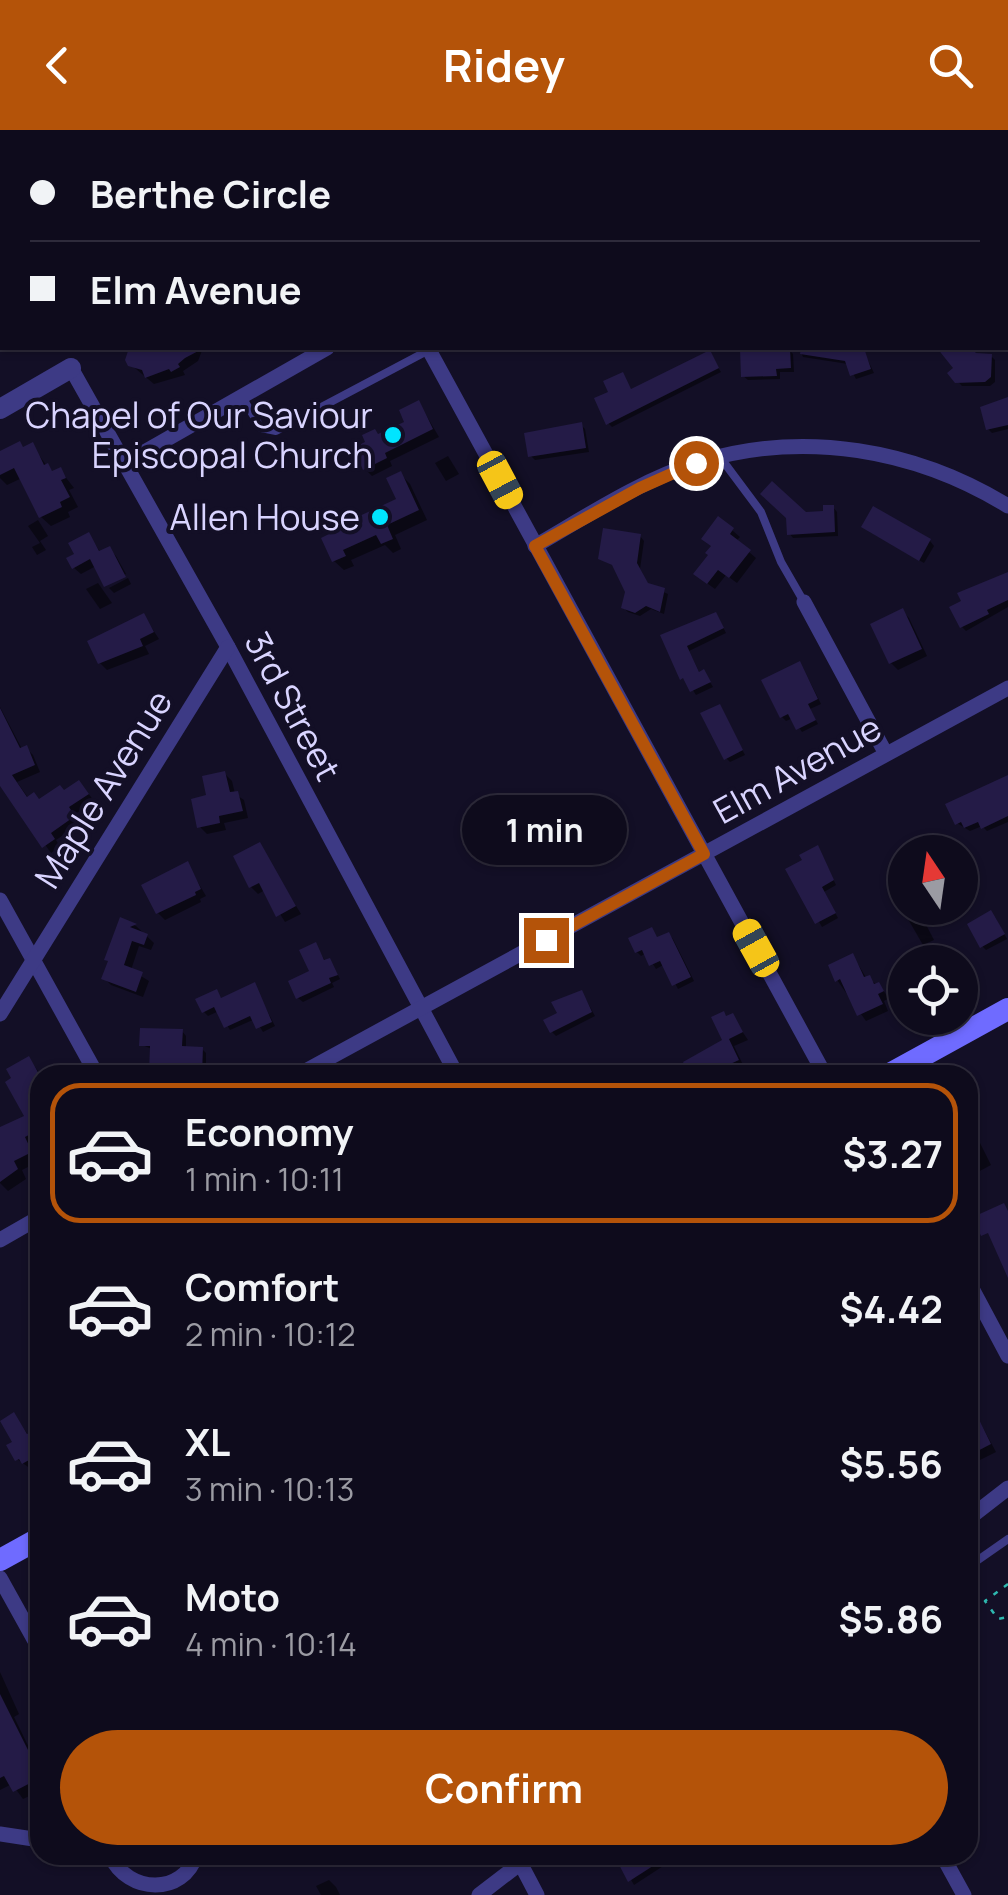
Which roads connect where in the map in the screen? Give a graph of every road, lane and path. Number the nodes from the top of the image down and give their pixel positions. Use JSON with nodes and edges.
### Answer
{"nodes":[{"id":1,"x":323,"y":350,"type":"edge"},
{"id":2,"x":426,"y":350,"type":"edge"},
{"id":3,"x":429,"y":350,"type":"edge"},
{"id":4,"x":72,"y":368,"type":"joint"},
{"id":5,"x":242,"y":396,"type":"junction"},
{"id":6,"x":0,"y":409,"type":"edge"},
{"id":7,"x":720,"y":457,"type":"junction"},
{"id":8,"x":125,"y":464,"type":"junction"},
{"id":9,"x":1008,"y":506,"type":"edge"},
{"id":10,"x":535,"y":546,"type":"junction"},
{"id":11,"x":804,"y":602,"type":"joint"},
{"id":12,"x":228,"y":647,"type":"junction"},
{"id":13,"x":1008,"y":688,"type":"edge"},
{"id":14,"x":886,"y":754,"type":"junction"},
{"id":15,"x":704,"y":854,"type":"junction"},
{"id":16,"x":0,"y":900,"type":"edge"},
{"id":17,"x":32,"y":959,"type":"junction"},
{"id":18,"x":420,"y":1008,"type":"junction"},
{"id":19,"x":1008,"y":1009,"type":"edge"},
{"id":20,"x":0,"y":1014,"type":"edge"},
{"id":21,"x":91,"y":1065,"type":"edge"},
{"id":22,"x":316,"y":1065,"type":"edge"},
{"id":23,"x":452,"y":1065,"type":"edge"},
{"id":24,"x":819,"y":1065,"type":"edge"},
{"id":25,"x":906,"y":1065,"type":"edge"},
{"id":26,"x":30,"y":1223,"type":"edge"},
{"id":27,"x":0,"y":1240,"type":"edge"},
{"id":28,"x":978,"y":1300,"type":"edge"},
{"id":29,"x":1008,"y":1356,"type":"edge"},
{"id":30,"x":1008,"y":1488,"type":"edge"},
{"id":31,"x":978,"y":1511,"type":"edge"},
{"id":32,"x":1008,"y":1539,"type":"edge"},
{"id":33,"x":30,"y":1544,"type":"edge"},
{"id":34,"x":0,"y":1560,"type":"edge"},
{"id":35,"x":978,"y":1560,"type":"edge"},
{"id":36,"x":0,"y":1578,"type":"edge"},
{"id":37,"x":1008,"y":1584,"type":"edge"},
{"id":38,"x":1008,"y":1617,"type":"edge"},
{"id":39,"x":30,"y":1632,"type":"edge"},
{"id":40,"x":0,"y":1834,"type":"edge"},
{"id":41,"x":30,"y":1838,"type":"edge"},
{"id":42,"x":115,"y":1865,"type":"edge"},
{"id":43,"x":192,"y":1865,"type":"edge"},
{"id":44,"x":514,"y":1865,"type":"edge"},
{"id":45,"x":525,"y":1865,"type":"edge"},
{"id":46,"x":948,"y":1865,"type":"edge"},
{"id":47,"x":171,"y":1892,"type":"edge"},
{"id":48,"x":480,"y":1895,"type":"edge"},
{"id":49,"x":537,"y":1895,"type":"edge"},
{"id":50,"x":964,"y":1895,"type":"edge"}],
"edges":[{"from":1,"to":5,"type":"street"},
{"from":2,"to":5,"type":"lane"},
{"from":3,"to":10,"type":"street"},
{"from":4,"to":6,"type":"street"},
{"from":4,"to":8,"type":"street","name":"3rd Street"},
{"from":5,"to":8,"type":"street"},
{"from":7,"to":9,"type":"street"},
{"from":7,"to":10,"type":"street"},
{"from":7,"to":11,"type":"lane"},
{"from":8,"to":12,"type":"street","name":"3rd Street"},
{"from":10,"to":15,"type":"street"},
{"from":11,"to":14,"type":"street"},
{"from":12,"to":17,"type":"street","name":"Maple Avenue"},
{"from":12,"to":18,"type":"street","name":"3rd Street"},
{"from":13,"to":14,"type":"street","name":"Elm Avenue"},
{"from":14,"to":15,"type":"street","name":"Elm Avenue"},
{"from":15,"to":18,"type":"street","name":"Elm Avenue"},
{"from":15,"to":24,"type":"street"},
{"from":16,"to":17,"type":"street"},
{"from":17,"to":20,"type":"street","name":"Maple Avenue"},
{"from":17,"to":21,"type":"street"},
{"from":18,"to":22,"type":"street","name":"Elm Avenue"},
{"from":18,"to":23,"type":"street","name":"3rd Street"},
{"from":19,"to":25,"type":"main road"},
{"from":26,"to":27,"type":"street"},
{"from":28,"to":29,"type":"street"},
{"from":30,"to":31,"type":"street"},
{"from":32,"to":35,"type":"lane"},
{"from":33,"to":34,"type":"main road"},
{"from":36,"to":39,"type":"street"},
{"from":37,"to":38,"type":"path"},
{"from":40,"to":41,"type":"street"},
{"from":42,"to":47,"type":"street"},
{"from":43,"to":47,"type":"street"},
{"from":44,"to":48,"type":"street"},
{"from":45,"to":49,"type":"street"},
{"from":46,"to":50,"type":"street"}]}
